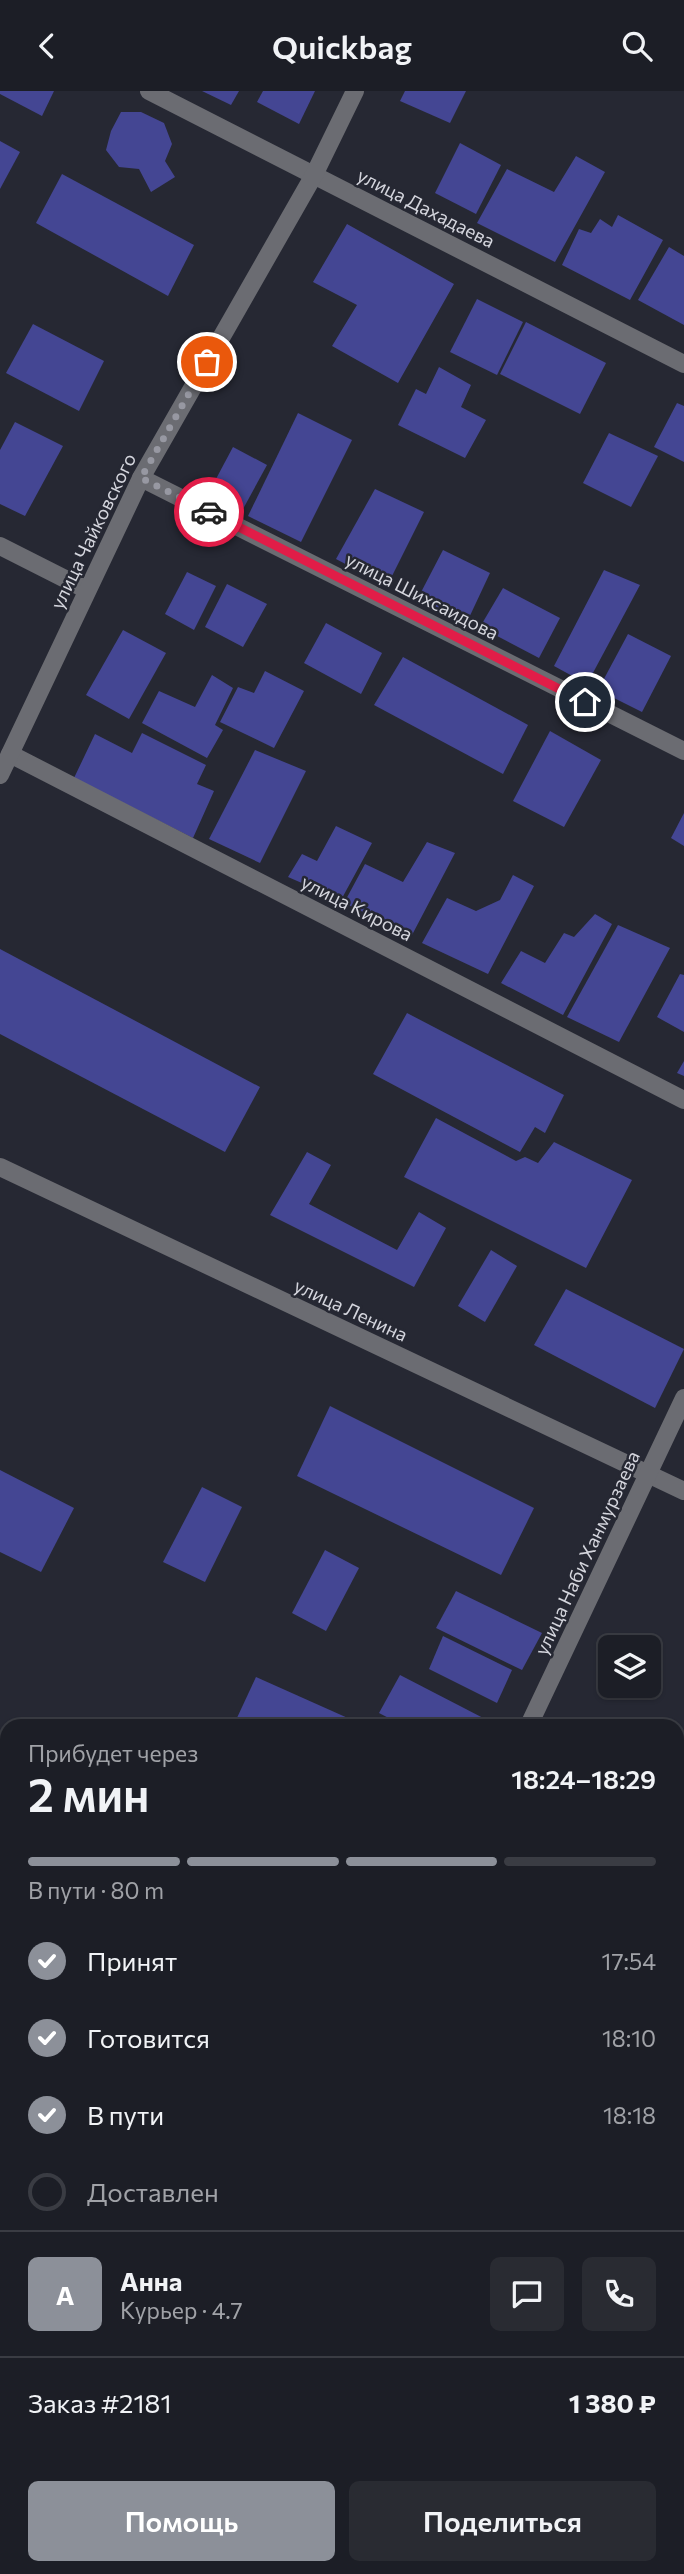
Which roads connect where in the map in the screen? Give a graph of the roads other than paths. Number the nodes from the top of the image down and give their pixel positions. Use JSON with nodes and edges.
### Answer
{"nodes":[{"id":1,"x":149,"y":91,"type":"edge"},
{"id":2,"x":355,"y":91,"type":"edge"},
{"id":3,"x":314,"y":174,"type":"junction"},
{"id":4,"x":684,"y":364,"type":"edge"},
{"id":5,"x":141,"y":478,"type":"junction"},
{"id":6,"x":0,"y":546,"type":"edge"},
{"id":7,"x":87,"y":590,"type":"junction"},
{"id":8,"x":684,"y":751,"type":"edge"},
{"id":9,"x":10,"y":754,"type":"junction"},
{"id":10,"x":0,"y":775,"type":"edge"},
{"id":11,"x":684,"y":1100,"type":"edge"},
{"id":12,"x":0,"y":1167,"type":"edge"},
{"id":13,"x":684,"y":1398,"type":"edge"},
{"id":14,"x":647,"y":1473,"type":"junction"},
{"id":15,"x":684,"y":1491,"type":"edge"},
{"id":16,"x":532,"y":1719,"type":"edge"}],
"edges":[{"from":1,"to":3,"type":"street","name":"улица Дахадаева"},
{"from":2,"to":3,"type":"street","name":"улица Чайковского"},
{"from":3,"to":4,"type":"street","name":"улица Дахадаева"},
{"from":3,"to":5,"type":"street","name":"улица Чайковского"},
{"from":5,"to":7,"type":"street","name":"улица Чайковского"},
{"from":5,"to":8,"type":"street","name":"улица Шихсаидова"},
{"from":6,"to":7,"type":"street"},
{"from":7,"to":9,"type":"street","name":"улица Чайковского"},
{"from":9,"to":10,"type":"street","name":"улица Чайковского"},
{"from":9,"to":11,"type":"street","name":"улица Кирова"},
{"from":12,"to":14,"type":"street","name":"улица Ленина"},
{"from":13,"to":14,"type":"street","name":"улица Наби Ханмурзаева"},
{"from":14,"to":15,"type":"street","name":"улица Ленина"},
{"from":14,"to":16,"type":"street","name":"улица Наби Ханмурзаева"}]}
